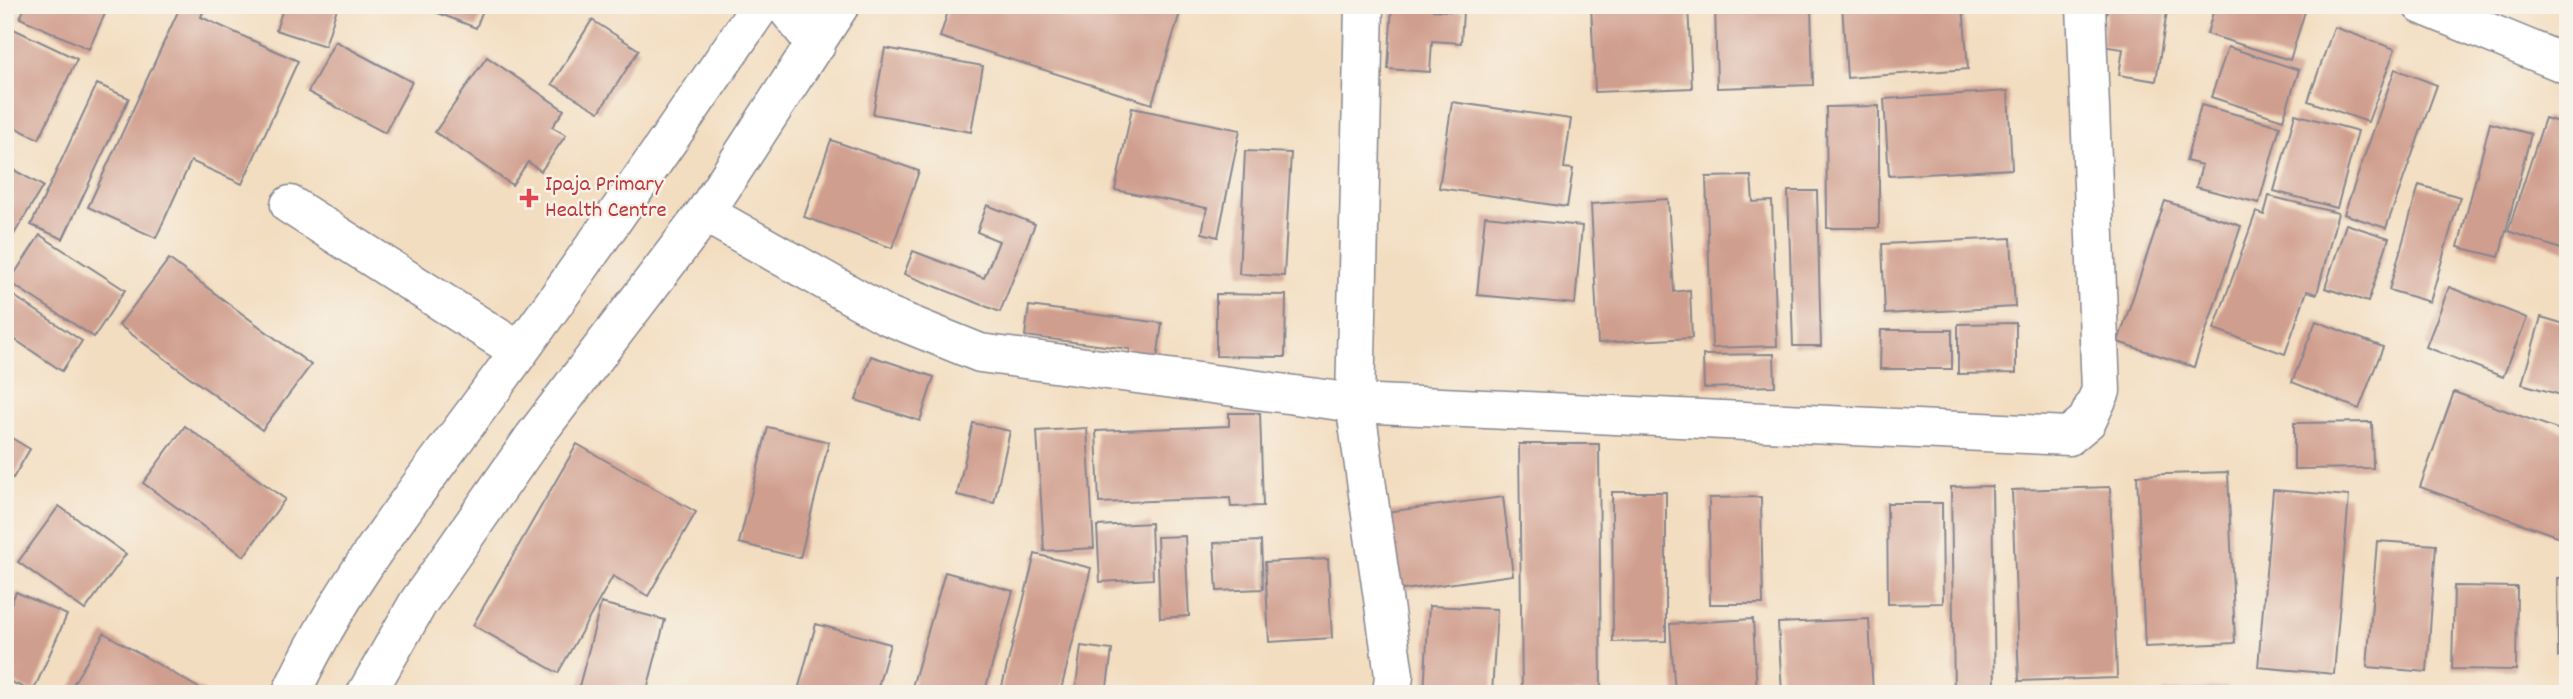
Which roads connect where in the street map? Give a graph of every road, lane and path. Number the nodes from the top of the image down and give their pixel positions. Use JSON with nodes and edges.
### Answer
{"nodes":[{"id":1,"x":761,"y":5,"type":"edge"},
{"id":2,"x":785,"y":5,"type":"edge"},
{"id":3,"x":840,"y":5,"type":"edge"},
{"id":4,"x":1364,"y":5,"type":"edge"},
{"id":5,"x":2086,"y":5,"type":"edge"},
{"id":6,"x":2422,"y":5,"type":"edge"},
{"id":7,"x":816,"y":44,"type":"junction"},
{"id":8,"x":2568,"y":65,"type":"edge"},
{"id":9,"x":290,"y":205,"type":"dead end"},
{"id":10,"x":705,"y":214,"type":"junction"},
{"id":11,"x":519,"y":351,"type":"junction"},
{"id":12,"x":496,"y":383,"type":"junction"},
{"id":13,"x":1355,"y":403,"type":"junction"},
{"id":14,"x":534,"y":437,"type":"junction"},
{"id":15,"x":291,"y":694,"type":"edge"},
{"id":16,"x":366,"y":694,"type":"edge"},
{"id":17,"x":1392,"y":694,"type":"edge"}],
"edges":[{"from":1,"to":11,"type":"street"},
{"from":2,"to":7,"type":"street"},
{"from":3,"to":7,"type":"street"},
{"from":4,"to":13,"type":"street"},
{"from":5,"to":13,"type":"street"},
{"from":6,"to":8,"type":"street"},
{"from":7,"to":10,"type":"street"},
{"from":9,"to":11,"type":"street"},
{"from":10,"to":13,"type":"street"},
{"from":10,"to":14,"type":"street"},
{"from":11,"to":12,"type":"street"},
{"from":12,"to":14,"type":"street"},
{"from":12,"to":15,"type":"street"},
{"from":13,"to":17,"type":"street"},
{"from":14,"to":16,"type":"street"}]}
